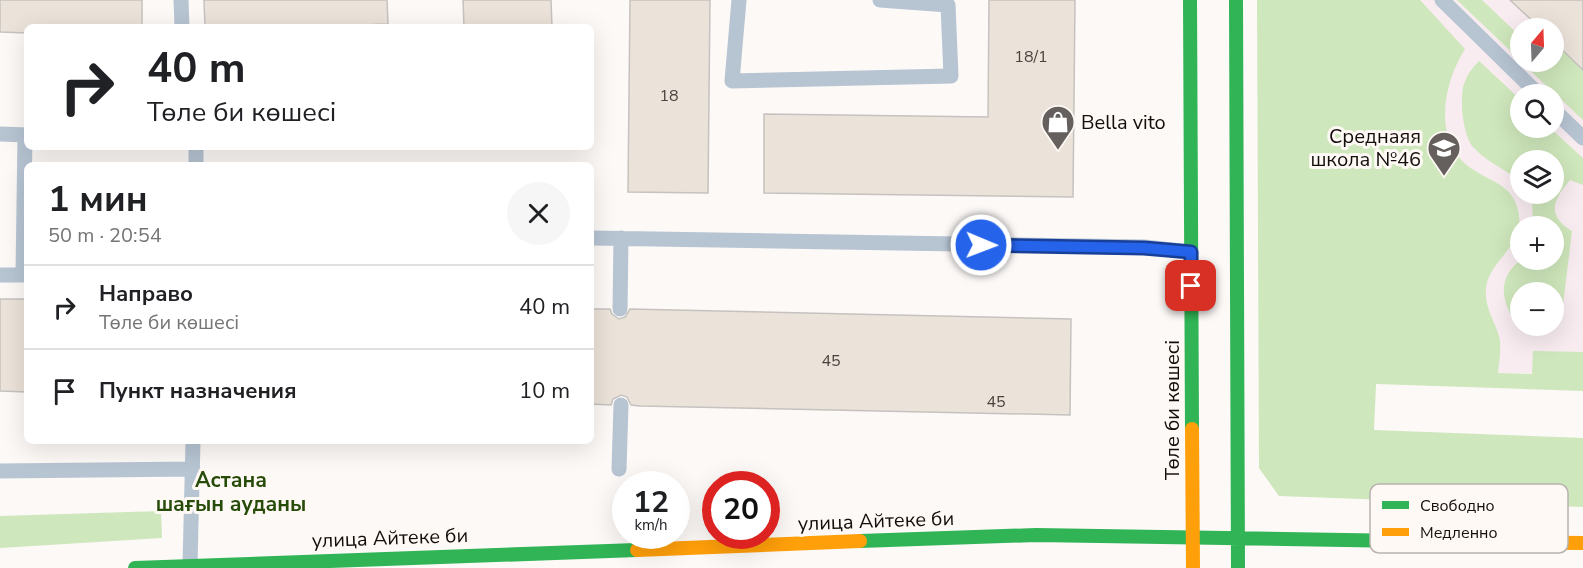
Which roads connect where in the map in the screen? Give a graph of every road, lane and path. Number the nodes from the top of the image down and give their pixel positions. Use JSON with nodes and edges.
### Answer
{"nodes":[{"id":1,"x":181,"y":0,"type":"edge"},
{"id":2,"x":739,"y":0,"type":"edge"},
{"id":3,"x":880,"y":0,"type":"edge"},
{"id":4,"x":1190,"y":0,"type":"edge"},
{"id":5,"x":1236,"y":0,"type":"edge"},
{"id":6,"x":1442,"y":0,"type":"edge"},
{"id":7,"x":182,"y":24,"type":"edge"},
{"id":8,"x":1528,"y":84,"type":"edge"},
{"id":9,"x":1564,"y":120,"type":"edge"},
{"id":10,"x":0,"y":134,"type":"edge"},
{"id":11,"x":24,"y":135,"type":"edge"},
{"id":12,"x":1583,"y":138,"type":"edge"},
{"id":13,"x":24,"y":228,"type":"edge"},
{"id":14,"x":594,"y":238,"type":"edge"},
{"id":15,"x":621,"y":238,"type":"junction"},
{"id":16,"x":1191,"y":252,"type":"junction"},
{"id":17,"x":0,"y":275,"type":"edge"},
{"id":18,"x":620,"y":309,"type":"dead end"},
{"id":19,"x":621,"y":405,"type":"dead end"},
{"id":20,"x":193,"y":444,"type":"edge"},
{"id":21,"x":192,"y":469,"type":"junction"},
{"id":22,"x":619,"y":469,"type":"dead end"},
{"id":23,"x":0,"y":471,"type":"edge"},
{"id":24,"x":1193,"y":538,"type":"junction"},
{"id":25,"x":1238,"y":539,"type":"junction"},
{"id":26,"x":1370,"y":542,"type":"edge"},
{"id":27,"x":1568,"y":543,"type":"edge"},
{"id":28,"x":1583,"y":543,"type":"edge"},
{"id":29,"x":427,"y":562,"type":"edge"},
{"id":30,"x":190,"y":565,"type":"junction"},
{"id":31,"x":135,"y":568,"type":"edge"},
{"id":32,"x":1193,"y":568,"type":"edge"},
{"id":33,"x":1238,"y":568,"type":"edge"}],
"edges":[{"from":1,"to":7,"type":"lane"},
{"from":2,"to":3,"type":"lane"},
{"from":4,"to":16,"type":"street","name":"Төле би көшесі"},
{"from":5,"to":25,"type":"street"},
{"from":6,"to":8,"type":"lane"},
{"from":9,"to":12,"type":"lane"},
{"from":10,"to":11,"type":"lane"},
{"from":13,"to":17,"type":"lane"},
{"from":14,"to":15,"type":"lane"},
{"from":15,"to":16,"type":"lane"},
{"from":15,"to":18,"type":"lane"},
{"from":16,"to":24,"type":"street","name":"Төле би көшесі"},
{"from":19,"to":22,"type":"lane"},
{"from":20,"to":21,"type":"lane"},
{"from":21,"to":23,"type":"lane"},
{"from":21,"to":30,"type":"lane"},
{"from":24,"to":25,"type":"street","name":"улица Айтеке би"},
{"from":24,"to":29,"type":"street","name":"улица Айтеке би"},
{"from":24,"to":32,"type":"street","name":"Төле би көшесі"},
{"from":25,"to":26,"type":"street","name":"улица Айтеке би"},
{"from":25,"to":33,"type":"street"},
{"from":27,"to":28,"type":"street","name":"улица Айтеке би"},
{"from":29,"to":30,"type":"street","name":"улица Айтеке би"},
{"from":30,"to":31,"type":"street","name":"улица Айтеке би"}]}
